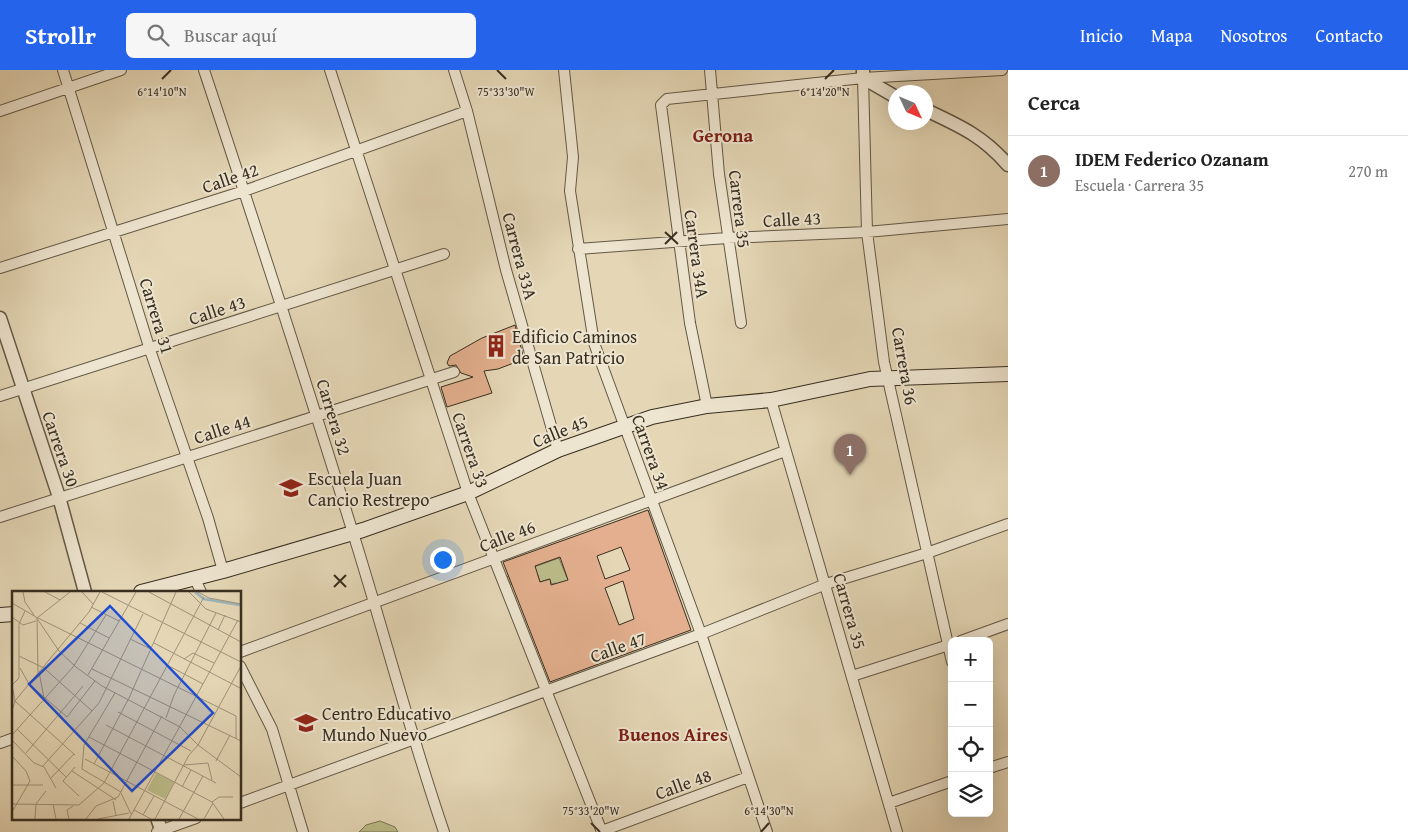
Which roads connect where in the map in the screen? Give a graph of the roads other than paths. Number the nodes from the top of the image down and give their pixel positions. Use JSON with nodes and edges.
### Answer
{"nodes":[{"id":1,"x":63,"y":70,"type":"edge"},
{"id":2,"x":121,"y":70,"type":"edge"},
{"id":3,"x":204,"y":70,"type":"edge"},
{"id":4,"x":330,"y":70,"type":"edge"},
{"id":5,"x":454,"y":70,"type":"edge"},
{"id":6,"x":564,"y":70,"type":"edge"},
{"id":7,"x":710,"y":70,"type":"edge"},
{"id":8,"x":1002,"y":70,"type":"edge"},
{"id":9,"x":863,"y":74,"type":"edge"},
{"id":10,"x":69,"y":87,"type":"junction"},
{"id":11,"x":888,"y":91,"type":"edge"},
{"id":12,"x":712,"y":94,"type":"junction"},
{"id":13,"x":0,"y":111,"type":"edge"},
{"id":14,"x":467,"y":111,"type":"junction"},
{"id":15,"x":933,"y":113,"type":"edge"},
{"id":16,"x":358,"y":149,"type":"junction"},
{"id":17,"x":1008,"y":165,"type":"edge"},
{"id":18,"x":244,"y":191,"type":"junction"},
{"id":19,"x":1008,"y":220,"type":"edge"},
{"id":20,"x":114,"y":232,"type":"junction"},
{"id":21,"x":867,"y":232,"type":"junction"},
{"id":22,"x":727,"y":238,"type":"junction"},
{"id":23,"x":680,"y":241,"type":"junction"},
{"id":24,"x":578,"y":249,"type":"junction"},
{"id":25,"x":444,"y":254,"type":"dead end"},
{"id":26,"x":0,"y":268,"type":"edge"},
{"id":27,"x":394,"y":270,"type":"junction"},
{"id":28,"x":281,"y":306,"type":"junction"},
{"id":29,"x":0,"y":318,"type":"edge"},
{"id":30,"x":741,"y":323,"type":"dead end"},
{"id":31,"x":150,"y":350,"type":"junction"},
{"id":32,"x":454,"y":372,"type":"dead end"},
{"id":33,"x":1008,"y":374,"type":"edge"},
{"id":34,"x":887,"y":378,"type":"junction"},
{"id":35,"x":429,"y":380,"type":"junction"},
{"id":36,"x":22,"y":389,"type":"junction"},
{"id":37,"x":0,"y":396,"type":"edge"},
{"id":38,"x":771,"y":400,"type":"junction"},
{"id":39,"x":707,"y":406,"type":"junction"},
{"id":40,"x":317,"y":415,"type":"junction"},
{"id":41,"x":625,"y":425,"type":"junction"},
{"id":42,"x":558,"y":450,"type":"junction"},
{"id":43,"x":785,"y":451,"type":"junction"},
{"id":44,"x":186,"y":458,"type":"junction"},
{"id":45,"x":468,"y":493,"type":"junction"},
{"id":46,"x":59,"y":497,"type":"junction"},
{"id":47,"x":652,"y":500,"type":"junction"},
{"id":48,"x":0,"y":517,"type":"edge"},
{"id":49,"x":1008,"y":524,"type":"edge"},
{"id":50,"x":353,"y":533,"type":"junction"},
{"id":51,"x":927,"y":553,"type":"junction"},
{"id":52,"x":494,"y":558,"type":"junction"},
{"id":53,"x":223,"y":572,"type":"junction"},
{"id":54,"x":826,"y":584,"type":"junction"},
{"id":55,"x":198,"y":586,"type":"edge"},
{"id":56,"x":85,"y":591,"type":"edge"},
{"id":57,"x":150,"y":591,"type":"edge"},
{"id":58,"x":374,"y":602,"type":"junction"},
{"id":59,"x":1008,"y":624,"type":"edge"},
{"id":60,"x":701,"y":634,"type":"junction"},
{"id":61,"x":972,"y":637,"type":"edge"},
{"id":62,"x":948,"y":641,"type":"edge"},
{"id":63,"x":948,"y":645,"type":"edge"},
{"id":64,"x":241,"y":652,"type":"edge"},
{"id":65,"x":241,"y":668,"type":"edge"},
{"id":66,"x":852,"y":676,"type":"junction"},
{"id":67,"x":546,"y":690,"type":"junction"},
{"id":68,"x":12,"y":739,"type":"edge"},
{"id":69,"x":413,"y":741,"type":"junction"},
{"id":70,"x":0,"y":743,"type":"edge"},
{"id":71,"x":1008,"y":762,"type":"edge"},
{"id":72,"x":993,"y":767,"type":"edge"},
{"id":73,"x":748,"y":777,"type":"junction"},
{"id":74,"x":948,"y":783,"type":"edge"},
{"id":75,"x":287,"y":786,"type":"junction"},
{"id":76,"x":241,"y":803,"type":"edge"},
{"id":77,"x":889,"y":803,"type":"junction"},
{"id":78,"x":189,"y":820,"type":"edge"},
{"id":79,"x":160,"y":828,"type":"edge"},
{"id":80,"x":303,"y":832,"type":"edge"},
{"id":81,"x":444,"y":832,"type":"edge"},
{"id":82,"x":602,"y":832,"type":"edge"},
{"id":83,"x":767,"y":832,"type":"edge"},
{"id":84,"x":897,"y":832,"type":"edge"}],
"edges":[{"from":1,"to":10,"type":"street","name":"Carrera 31"},
{"from":2,"to":10,"type":"street"},
{"from":3,"to":18,"type":"street","name":"Carrera 32"},
{"from":4,"to":16,"type":"street","name":"Carrera 33"},
{"from":5,"to":14,"type":"street","name":"Carrera 33A"},
{"from":6,"to":24,"type":"street","name":"Carrera 34"},
{"from":7,"to":12,"type":"street","name":"Carrera 35"},
{"from":8,"to":9,"type":"street"},
{"from":9,"to":11,"type":"street"},
{"from":9,"to":12,"type":"street"},
{"from":9,"to":21,"type":"street","name":"Carrera 36"},
{"from":10,"to":13,"type":"street"},
{"from":10,"to":20,"type":"street","name":"Carrera 31"},
{"from":12,"to":22,"type":"street","name":"Carrera 35"},
{"from":12,"to":23,"type":"street","name":"Carrera 34A"},
{"from":14,"to":16,"type":"street","name":"Calle 42"},
{"from":14,"to":42,"type":"street","name":"Carrera 33A"},
{"from":15,"to":17,"type":"street"},
{"from":16,"to":18,"type":"street","name":"Calle 42"},
{"from":16,"to":27,"type":"street","name":"Carrera 33"},
{"from":18,"to":20,"type":"street","name":"Calle 42"},
{"from":18,"to":28,"type":"street","name":"Carrera 32"},
{"from":19,"to":21,"type":"street","name":"Calle 43"},
{"from":20,"to":26,"type":"street","name":"Calle 42"},
{"from":20,"to":31,"type":"street","name":"Carrera 31"},
{"from":21,"to":22,"type":"street","name":"Calle 43"},
{"from":21,"to":34,"type":"street","name":"Carrera 36"},
{"from":22,"to":23,"type":"street","name":"Calle 43"},
{"from":22,"to":30,"type":"street","name":"Carrera 35"},
{"from":23,"to":24,"type":"street","name":"Calle 43"},
{"from":23,"to":39,"type":"street","name":"Carrera 34A"},
{"from":24,"to":41,"type":"street","name":"Carrera 34"},
{"from":25,"to":27,"type":"street","name":"Calle 43"},
{"from":27,"to":28,"type":"street","name":"Calle 43"},
{"from":27,"to":35,"type":"street","name":"Carrera 33"},
{"from":28,"to":31,"type":"street","name":"Calle 43"},
{"from":28,"to":40,"type":"street","name":"Carrera 32"},
{"from":29,"to":36,"type":"street","name":"Carrera 30"},
{"from":31,"to":36,"type":"street","name":"Calle 43"},
{"from":31,"to":44,"type":"street","name":"Carrera 31"},
{"from":32,"to":35,"type":"street","name":"Calle 44"},
{"from":33,"to":34,"type":"main road","name":"Calle 45"},
{"from":34,"to":38,"type":"main road","name":"Calle 45"},
{"from":34,"to":51,"type":"street","name":"Carrera 36"},
{"from":35,"to":40,"type":"street","name":"Calle 44"},
{"from":35,"to":45,"type":"street","name":"Carrera 33"},
{"from":36,"to":37,"type":"street","name":"Calle 43"},
{"from":36,"to":46,"type":"street","name":"Carrera 30"},
{"from":38,"to":39,"type":"main road","name":"Calle 45"},
{"from":38,"to":43,"type":"street","name":"Carrera 35"},
{"from":39,"to":41,"type":"main road","name":"Calle 45"},
{"from":40,"to":44,"type":"street","name":"Calle 44"},
{"from":40,"to":50,"type":"street","name":"Carrera 32"},
{"from":41,"to":42,"type":"main road","name":"Calle 45"},
{"from":41,"to":47,"type":"street","name":"Carrera 34"},
{"from":42,"to":45,"type":"main road","name":"Calle 45"},
{"from":43,"to":47,"type":"street","name":"Calle 46"},
{"from":43,"to":54,"type":"street","name":"Carrera 35"},
{"from":44,"to":46,"type":"street","name":"Calle 44"},
{"from":44,"to":53,"type":"street","name":"Carrera 31"},
{"from":45,"to":50,"type":"main road","name":"Calle 45"},
{"from":45,"to":52,"type":"street","name":"Carrera 33"},
{"from":46,"to":48,"type":"street","name":"Calle 44"},
{"from":46,"to":56,"type":"street","name":"Carrera 30"},
{"from":47,"to":52,"type":"street","name":"Calle 46"},
{"from":47,"to":60,"type":"street","name":"Carrera 34"},
{"from":49,"to":51,"type":"street","name":"Calle 47"},
{"from":50,"to":53,"type":"main road","name":"Calle 45"},
{"from":50,"to":58,"type":"street","name":"Carrera 32"},
{"from":51,"to":54,"type":"street","name":"Calle 47"},
{"from":51,"to":62,"type":"street","name":"Carrera 36"},
{"from":52,"to":58,"type":"street","name":"Calle 46"},
{"from":52,"to":67,"type":"street","name":"Carrera 33"},
{"from":53,"to":55,"type":"main road","name":"Calle 45"},
{"from":54,"to":60,"type":"street","name":"Calle 47"},
{"from":54,"to":66,"type":"street","name":"Carrera 35"},
{"from":55,"to":57,"type":"main road","name":"Calle 45"},
{"from":58,"to":64,"type":"street","name":"Calle 46"},
{"from":58,"to":69,"type":"street","name":"Carrera 32"},
{"from":59,"to":61,"type":"street"},
{"from":60,"to":67,"type":"street","name":"Calle 47"},
{"from":60,"to":73,"type":"street","name":"Carrera 34"},
{"from":63,"to":66,"type":"street"},
{"from":65,"to":75,"type":"street"},
{"from":66,"to":77,"type":"street","name":"Carrera 35"},
{"from":67,"to":69,"type":"street","name":"Calle 47"},
{"from":67,"to":82,"type":"street","name":"Carrera 33"},
{"from":68,"to":70,"type":"street"},
{"from":69,"to":75,"type":"street","name":"Calle 47"},
{"from":69,"to":81,"type":"street","name":"Carrera 32"},
{"from":71,"to":72,"type":"street"},
{"from":73,"to":82,"type":"street","name":"Calle 48"},
{"from":73,"to":83,"type":"street","name":"Carrera 34"},
{"from":74,"to":77,"type":"street"},
{"from":75,"to":76,"type":"street","name":"Calle 47"},
{"from":75,"to":80,"type":"street"},
{"from":77,"to":84,"type":"street","name":"Carrera 35"},
{"from":78,"to":79,"type":"street"}]}
